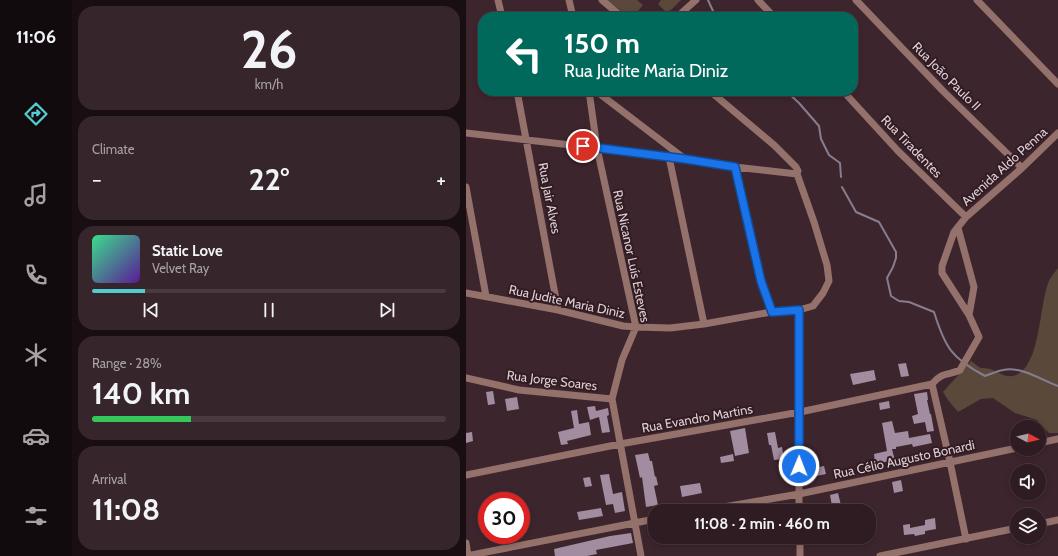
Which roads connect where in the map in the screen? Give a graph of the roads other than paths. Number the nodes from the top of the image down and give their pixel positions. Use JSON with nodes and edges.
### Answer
{"nodes":[{"id":1,"x":498,"y":0,"type":"edge"},
{"id":2,"x":569,"y":0,"type":"edge"},
{"id":3,"x":602,"y":0,"type":"edge"},
{"id":4,"x":696,"y":0,"type":"edge"},
{"id":5,"x":758,"y":0,"type":"edge"},
{"id":6,"x":856,"y":0,"type":"edge"},
{"id":7,"x":977,"y":0,"type":"edge"},
{"id":8,"x":501,"y":12,"type":"edge"},
{"id":9,"x":572,"y":12,"type":"edge"},
{"id":10,"x":616,"y":12,"type":"edge"},
{"id":11,"x":683,"y":12,"type":"edge"},
{"id":12,"x":769,"y":12,"type":"edge"},
{"id":13,"x":1058,"y":84,"type":"edge"},
{"id":14,"x":518,"y":96,"type":"edge"},
{"id":15,"x":590,"y":96,"type":"edge"},
{"id":16,"x":603,"y":96,"type":"edge"},
{"id":17,"x":716,"y":96,"type":"edge"},
{"id":18,"x":848,"y":96,"type":"edge"},
{"id":19,"x":466,"y":133,"type":"edge"},
{"id":20,"x":1058,"y":133,"type":"edge"},
{"id":21,"x":526,"y":139,"type":"junction"},
{"id":22,"x":597,"y":148,"type":"junction"},
{"id":23,"x":669,"y":157,"type":"junction"},
{"id":24,"x":685,"y":159,"type":"junction"},
{"id":25,"x":735,"y":167,"type":"junction"},
{"id":26,"x":1022,"y":168,"type":"junction"},
{"id":27,"x":797,"y":172,"type":"junction"},
{"id":28,"x":466,"y":187,"type":"edge"},
{"id":29,"x":966,"y":217,"type":"junction"},
{"id":30,"x":958,"y":228,"type":"junction"},
{"id":31,"x":466,"y":293,"type":"edge"},
{"id":32,"x":486,"y":296,"type":"junction"},
{"id":33,"x":558,"y":310,"type":"junction"},
{"id":34,"x":799,"y":310,"type":"junction"},
{"id":35,"x":772,"y":312,"type":"junction"},
{"id":36,"x":969,"y":314,"type":"junction"},
{"id":37,"x":704,"y":324,"type":"junction"},
{"id":38,"x":636,"y":327,"type":"junction"},
{"id":39,"x":466,"y":378,"type":"edge"},
{"id":40,"x":932,"y":384,"type":"junction"},
{"id":41,"x":612,"y":399,"type":"junction"},
{"id":42,"x":800,"y":412,"type":"junction"},
{"id":43,"x":1058,"y":439,"type":"edge"},
{"id":44,"x":1046,"y":442,"type":"edge"},
{"id":45,"x":620,"y":444,"type":"junction"},
{"id":46,"x":1010,"y":449,"type":"edge"},
{"id":47,"x":950,"y":462,"type":"junction"},
{"id":48,"x":466,"y":475,"type":"edge"},
{"id":49,"x":799,"y":494,"type":"junction"},
{"id":50,"x":741,"y":504,"type":"edge"},
{"id":51,"x":799,"y":504,"type":"edge"},
{"id":52,"x":648,"y":520,"type":"edge"},
{"id":53,"x":1058,"y":520,"type":"edge"},
{"id":54,"x":635,"y":522,"type":"junction"},
{"id":55,"x":1046,"y":523,"type":"edge"},
{"id":56,"x":1010,"y":530,"type":"edge"},
{"id":57,"x":966,"y":539,"type":"junction"},
{"id":58,"x":466,"y":543,"type":"edge"},
{"id":59,"x":800,"y":544,"type":"edge"},
{"id":60,"x":468,"y":556,"type":"edge"},
{"id":61,"x":641,"y":556,"type":"edge"},
{"id":62,"x":800,"y":556,"type":"edge"},
{"id":63,"x":880,"y":556,"type":"edge"}],
"edges":[{"from":1,"to":8,"type":"street"},
{"from":2,"to":9,"type":"street"},
{"from":3,"to":10,"type":"street"},
{"from":4,"to":11,"type":"street"},
{"from":5,"to":12,"type":"street"},
{"from":6,"to":26,"type":"street","name":"Rua João Paulo II"},
{"from":7,"to":13,"type":"street"},
{"from":14,"to":21,"type":"street","name":"Rua Jair Alves"},
{"from":15,"to":22,"type":"street","name":"Rua Nicanor Luís Esteves"},
{"from":16,"to":24,"type":"street"},
{"from":17,"to":27,"type":"street"},
{"from":18,"to":29,"type":"street","name":"Rua Tiradentes"},
{"from":19,"to":21,"type":"street"},
{"from":20,"to":26,"type":"street","name":"Avenida Aldo Penna"},
{"from":21,"to":22,"type":"street"},
{"from":21,"to":33,"type":"street","name":"Rua Jair Alves"},
{"from":22,"to":23,"type":"street"},
{"from":22,"to":38,"type":"street","name":"Rua Nicanor Luís Esteves"},
{"from":23,"to":24,"type":"street"},
{"from":23,"to":37,"type":"street"},
{"from":24,"to":25,"type":"street"},
{"from":25,"to":27,"type":"street"},
{"from":25,"to":35,"type":"street"},
{"from":26,"to":29,"type":"street","name":"Avenida Aldo Penna"},
{"from":27,"to":34,"type":"street","name":"Rua Judite Maria Diniz"},
{"from":28,"to":32,"type":"street"},
{"from":29,"to":30,"type":"street","name":"Avenida Aldo Penna"},
{"from":30,"to":36,"type":"street"},
{"from":30,"to":36,"type":"street","name":"Avenida Aldo Penna"},
{"from":31,"to":32,"type":"street","name":"Rua Judite Maria Diniz"},
{"from":32,"to":33,"type":"street","name":"Rua Judite Maria Diniz"},
{"from":33,"to":38,"type":"street","name":"Rua Judite Maria Diniz"},
{"from":34,"to":35,"type":"street","name":"Rua Judite Maria Diniz"},
{"from":34,"to":42,"type":"street"},
{"from":35,"to":37,"type":"street","name":"Rua Judite Maria Diniz"},
{"from":36,"to":40,"type":"street"},
{"from":37,"to":38,"type":"street","name":"Rua Judite Maria Diniz"},
{"from":38,"to":41,"type":"street","name":"Rua Nicanor Luís Esteves"},
{"from":39,"to":41,"type":"street","name":"Rua Jorge Soares"},
{"from":40,"to":42,"type":"street","name":"Rua Evandro Martins"},
{"from":40,"to":47,"type":"street"},
{"from":41,"to":45,"type":"street","name":"Rua Nicanor Luís Esteves"},
{"from":42,"to":45,"type":"street","name":"Rua Evandro Martins"},
{"from":42,"to":49,"type":"street"},
{"from":43,"to":44,"type":"street"},
{"from":45,"to":48,"type":"street","name":"Rua Evandro Martins"},
{"from":45,"to":54,"type":"street","name":"Rua Nicanor Luís Esteves"},
{"from":46,"to":47,"type":"street","name":"Rua Célio Augusto Bonardi"},
{"from":47,"to":49,"type":"street","name":"Rua Célio Augusto Bonardi"},
{"from":47,"to":57,"type":"street"},
{"from":49,"to":50,"type":"street","name":"Rua Célio Augusto Bonardi"},
{"from":49,"to":51,"type":"street"},
{"from":52,"to":54,"type":"street"},
{"from":53,"to":55,"type":"street"},
{"from":54,"to":60,"type":"street"},
{"from":54,"to":61,"type":"street","name":"Rua Nicanor Luís Esteves"},
{"from":56,"to":57,"type":"street"},
{"from":57,"to":63,"type":"street"},
{"from":58,"to":60,"type":"street"},
{"from":59,"to":62,"type":"street"}]}
